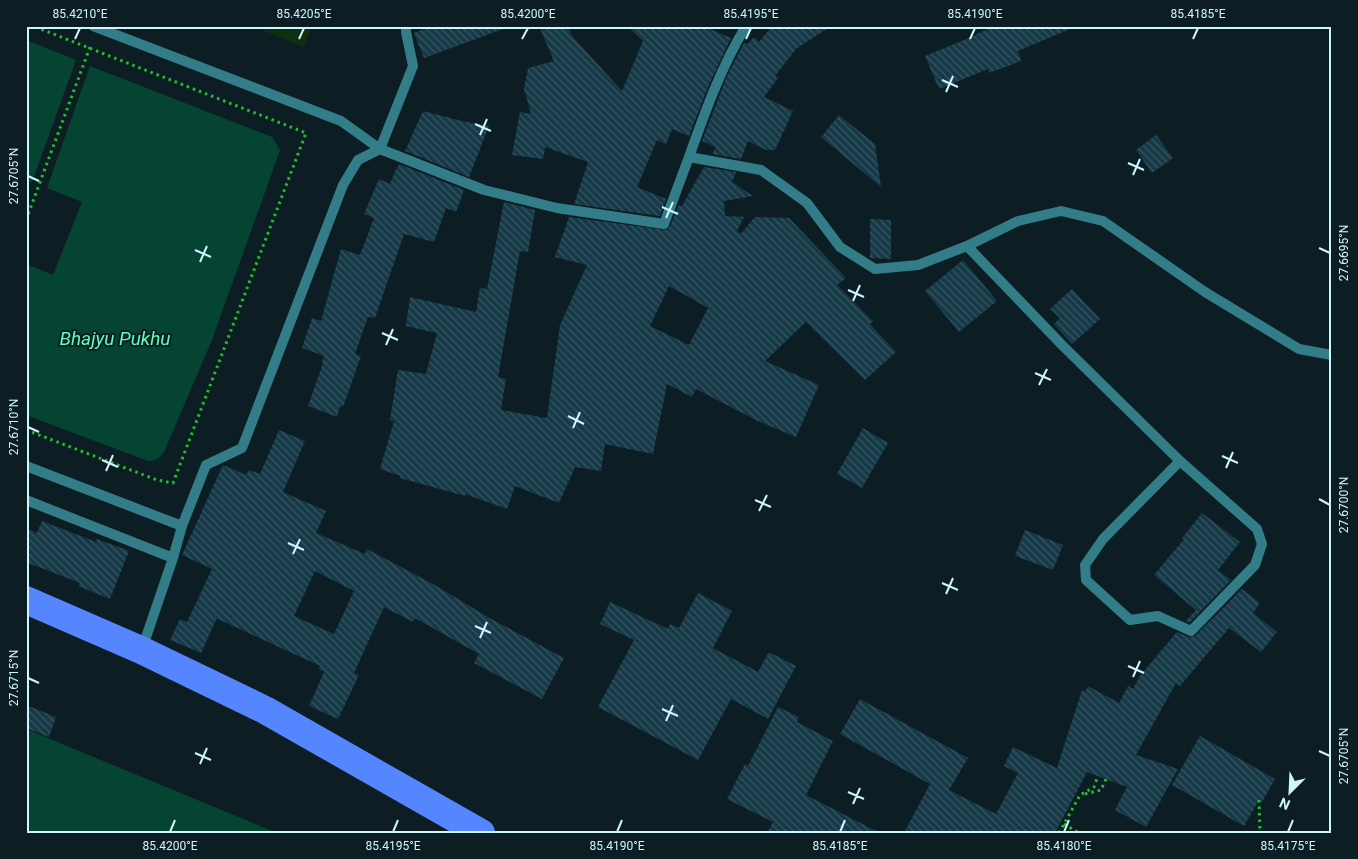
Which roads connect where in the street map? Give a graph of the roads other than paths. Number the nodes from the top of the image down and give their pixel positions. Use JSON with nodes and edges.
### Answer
{"nodes":[{"id":1,"x":93,"y":26,"type":"edge"},
{"id":2,"x":406,"y":26,"type":"edge"},
{"id":3,"x":746,"y":26,"type":"edge"},
{"id":4,"x":380,"y":149,"type":"junction"},
{"id":5,"x":689,"y":157,"type":"junction"},
{"id":6,"x":967,"y":246,"type":"junction"},
{"id":7,"x":1332,"y":356,"type":"edge"},
{"id":8,"x":1180,"y":461,"type":"junction"},
{"id":9,"x":26,"y":466,"type":"edge"},
{"id":10,"x":26,"y":500,"type":"edge"},
{"id":11,"x":182,"y":526,"type":"junction"},
{"id":12,"x":174,"y":558,"type":"junction"},
{"id":13,"x":26,"y":600,"type":"edge"},
{"id":14,"x":141,"y":650,"type":"junction"},
{"id":15,"x":481,"y":833,"type":"edge"}],
"edges":[{"from":1,"to":4,"type":"street"},
{"from":2,"to":4,"type":"street"},
{"from":3,"to":5,"type":"street"},
{"from":4,"to":5,"type":"street"},
{"from":4,"to":11,"type":"street"},
{"from":5,"to":6,"type":"street"},
{"from":6,"to":7,"type":"street"},
{"from":6,"to":8,"type":"street"},
{"from":8,"to":8,"type":"street"},
{"from":9,"to":11,"type":"street"},
{"from":10,"to":12,"type":"street"},
{"from":11,"to":12,"type":"street"},
{"from":12,"to":14,"type":"street"},
{"from":13,"to":14,"type":"main road"},
{"from":14,"to":15,"type":"main road"}]}
